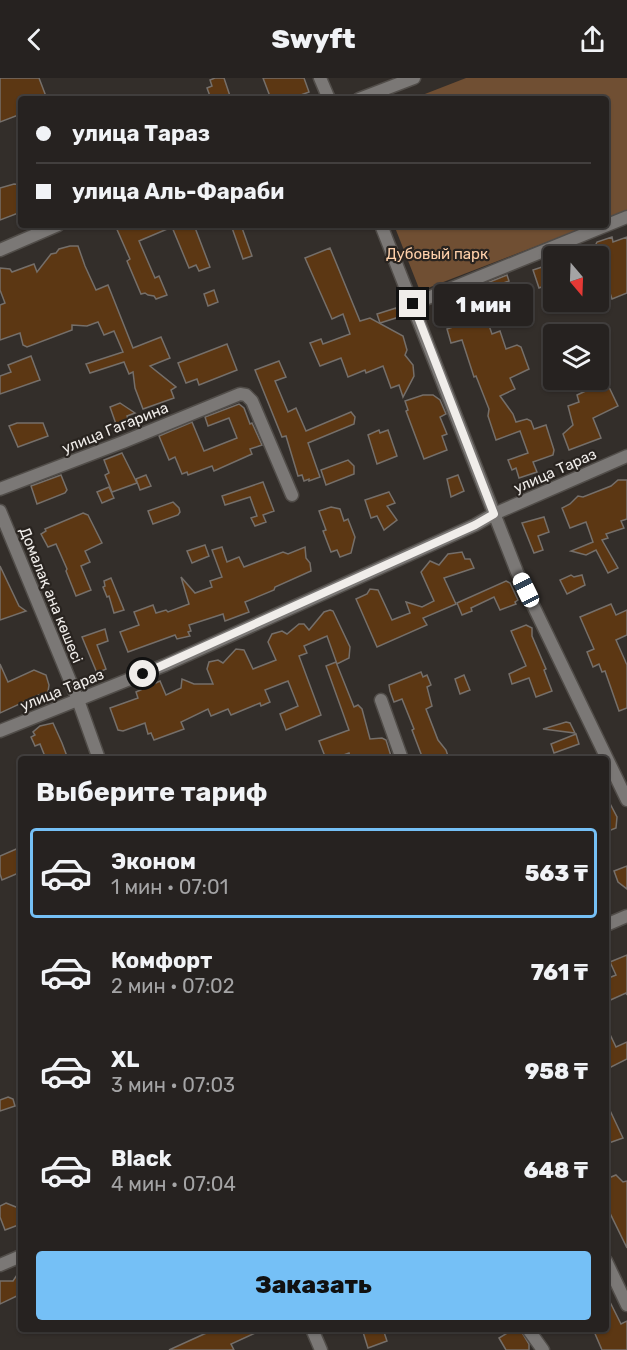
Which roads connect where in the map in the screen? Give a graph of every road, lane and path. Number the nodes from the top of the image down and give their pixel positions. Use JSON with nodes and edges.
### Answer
{"nodes":[{"id":1,"x":320,"y":78,"type":"edge"},
{"id":2,"x":414,"y":78,"type":"edge"},
{"id":3,"x":328,"y":96,"type":"edge"},
{"id":4,"x":367,"y":96,"type":"edge"},
{"id":5,"x":627,"y":217,"type":"edge"},
{"id":6,"x":609,"y":224,"type":"edge"},
{"id":7,"x":51,"y":228,"type":"edge"},
{"id":8,"x":382,"y":228,"type":"edge"},
{"id":9,"x":600,"y":228,"type":"edge"},
{"id":10,"x":0,"y":250,"type":"edge"},
{"id":11,"x":413,"y":304,"type":"junction"},
{"id":12,"x":627,"y":456,"type":"edge"},
{"id":13,"x":0,"y":489,"type":"edge"},
{"id":14,"x":292,"y":495,"type":"dead end"},
{"id":15,"x":0,"y":511,"type":"edge"},
{"id":16,"x":494,"y":514,"type":"junction"},
{"id":17,"x":78,"y":700,"type":"junction"},
{"id":18,"x":381,"y":700,"type":"dead end"},
{"id":19,"x":0,"y":731,"type":"edge"},
{"id":20,"x":98,"y":756,"type":"edge"},
{"id":21,"x":401,"y":756,"type":"edge"},
{"id":22,"x":606,"y":756,"type":"edge"},
{"id":23,"x":609,"y":763,"type":"edge"},
{"id":24,"x":627,"y":800,"type":"edge"},
{"id":25,"x":627,"y":916,"type":"edge"},
{"id":26,"x":609,"y":924,"type":"edge"},
{"id":27,"x":18,"y":1257,"type":"edge"},
{"id":28,"x":0,"y":1265,"type":"edge"},
{"id":29,"x":609,"y":1268,"type":"edge"},
{"id":30,"x":627,"y":1305,"type":"edge"},
{"id":31,"x":313,"y":1332,"type":"edge"},
{"id":32,"x":530,"y":1332,"type":"edge"},
{"id":33,"x":321,"y":1350,"type":"edge"},
{"id":34,"x":543,"y":1350,"type":"edge"}],
"edges":[{"from":1,"to":3,"type":"street"},
{"from":2,"to":4,"type":"street"},
{"from":5,"to":6,"type":"street"},
{"from":7,"to":10,"type":"street"},
{"from":8,"to":11,"type":"street"},
{"from":9,"to":11,"type":"street"},
{"from":11,"to":16,"type":"street"},
{"from":12,"to":16,"type":"street","name":"улица Тараз"},
{"from":13,"to":14,"type":"street","name":"улица Гагарина"},
{"from":15,"to":17,"type":"street","name":"Домалақ ана көшесі"},
{"from":16,"to":17,"type":"street","name":"улица Тараз"},
{"from":16,"to":22,"type":"street"},
{"from":17,"to":19,"type":"street","name":"улица Тараз"},
{"from":17,"to":20,"type":"street","name":"Домалақ ана көшесі"},
{"from":18,"to":21,"type":"street"},
{"from":23,"to":24,"type":"street"},
{"from":25,"to":26,"type":"street"},
{"from":27,"to":28,"type":"street"},
{"from":29,"to":30,"type":"street"},
{"from":31,"to":33,"type":"street"},
{"from":32,"to":34,"type":"street"}]}
